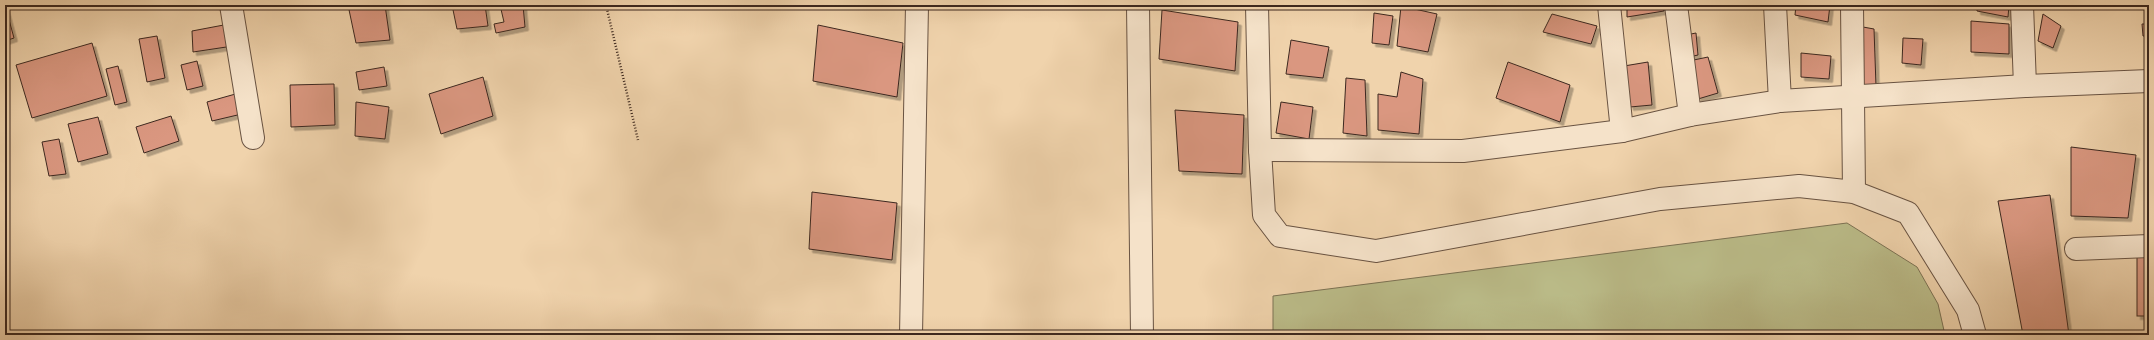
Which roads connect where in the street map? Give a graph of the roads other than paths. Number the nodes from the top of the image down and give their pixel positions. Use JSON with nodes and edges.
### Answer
{"nodes":[{"id":1,"x":231,"y":5,"type":"edge"},
{"id":2,"x":917,"y":5,"type":"edge"},
{"id":3,"x":1138,"y":5,"type":"edge"},
{"id":4,"x":1257,"y":5,"type":"edge"},
{"id":5,"x":1609,"y":5,"type":"edge"},
{"id":6,"x":1676,"y":5,"type":"edge"},
{"id":7,"x":1776,"y":5,"type":"edge"},
{"id":8,"x":1852,"y":5,"type":"edge"},
{"id":9,"x":2022,"y":5,"type":"edge"},
{"id":10,"x":2149,"y":81,"type":"edge"},
{"id":11,"x":2025,"y":86,"type":"junction"},
{"id":12,"x":1852,"y":96,"type":"junction"},
{"id":13,"x":1780,"y":101,"type":"junction"},
{"id":14,"x":1690,"y":115,"type":"junction"},
{"id":15,"x":1622,"y":130,"type":"junction"},
{"id":16,"x":253,"y":138,"type":"dead end"},
{"id":17,"x":1260,"y":150,"type":"junction"},
{"id":18,"x":1854,"y":192,"type":"junction"},
{"id":19,"x":2149,"y":246,"type":"edge"},
{"id":20,"x":2076,"y":249,"type":"dead end"},
{"id":21,"x":911,"y":335,"type":"edge"},
{"id":22,"x":1142,"y":335,"type":"edge"},
{"id":23,"x":1975,"y":335,"type":"edge"}],
"edges":[{"from":1,"to":16,"type":"street"},
{"from":2,"to":21,"type":"street"},
{"from":3,"to":22,"type":"street"},
{"from":4,"to":17,"type":"street"},
{"from":5,"to":15,"type":"street"},
{"from":6,"to":14,"type":"street"},
{"from":7,"to":13,"type":"street"},
{"from":8,"to":12,"type":"street"},
{"from":9,"to":11,"type":"street"},
{"from":10,"to":11,"type":"street"},
{"from":11,"to":12,"type":"street"},
{"from":12,"to":13,"type":"street"},
{"from":12,"to":18,"type":"street"},
{"from":13,"to":14,"type":"street"},
{"from":14,"to":15,"type":"street"},
{"from":15,"to":17,"type":"street"},
{"from":17,"to":18,"type":"street"},
{"from":18,"to":23,"type":"street"},
{"from":19,"to":20,"type":"street"}]}
